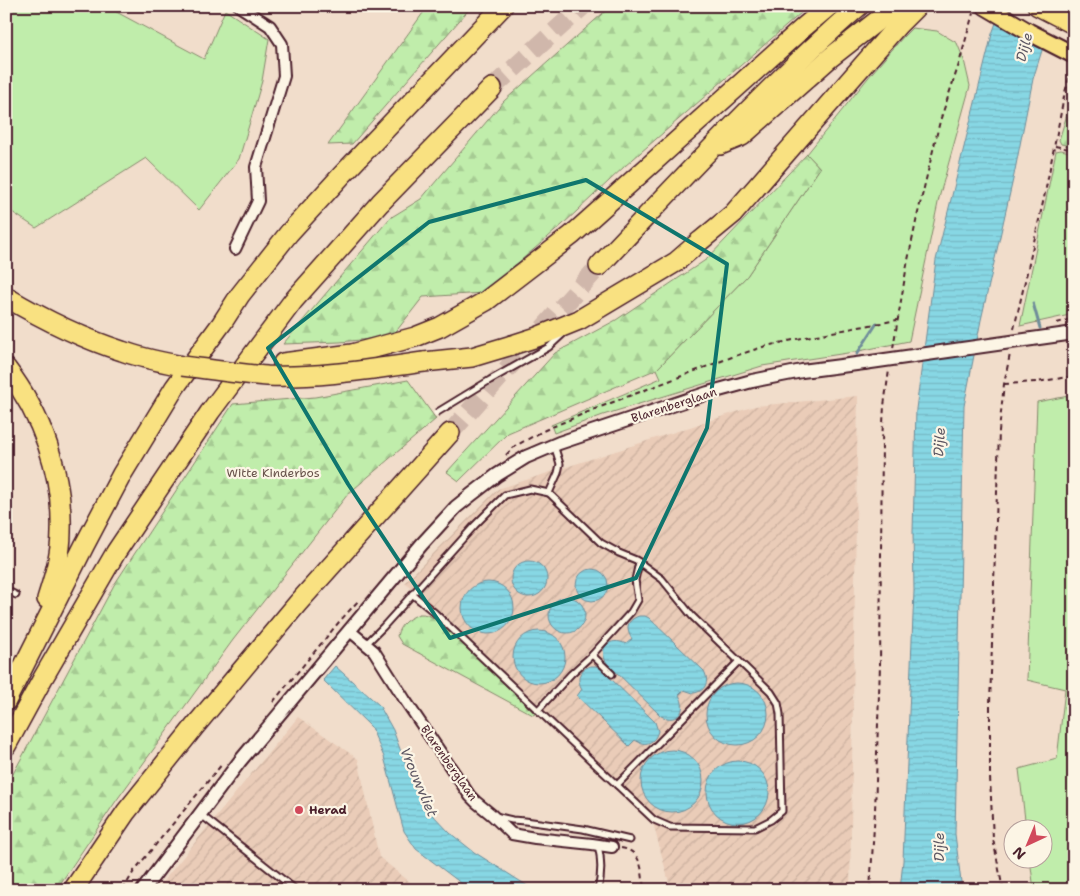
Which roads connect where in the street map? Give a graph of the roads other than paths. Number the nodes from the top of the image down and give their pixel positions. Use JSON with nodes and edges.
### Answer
{"nodes":[{"id":1,"x":239,"y":6,"type":"edge"},
{"id":2,"x":503,"y":6,"type":"edge"},
{"id":3,"x":829,"y":6,"type":"edge"},
{"id":4,"x":859,"y":6,"type":"edge"},
{"id":5,"x":896,"y":6,"type":"edge"},
{"id":6,"x":917,"y":6,"type":"edge"},
{"id":7,"x":985,"y":6,"type":"edge"},
{"id":8,"x":1037,"y":6,"type":"edge"},
{"id":9,"x":1074,"y":25,"type":"edge"},
{"id":10,"x":1074,"y":56,"type":"edge"},
{"id":11,"x":492,"y":88,"type":"tunnel mouth"},
{"id":12,"x":712,"y":148,"type":"junction"},
{"id":13,"x":235,"y":249,"type":"dead end"},
{"id":14,"x":599,"y":266,"type":"tunnel mouth"},
{"id":15,"x":6,"y":296,"type":"edge"},
{"id":16,"x":578,"y":320,"type":"junction"},
{"id":17,"x":1074,"y":333,"type":"edge"},
{"id":18,"x":182,"y":366,"type":"junction"},
{"id":19,"x":6,"y":368,"type":"edge"},
{"id":20,"x":436,"y":413,"type":"dead end"},
{"id":21,"x":450,"y":433,"type":"tunnel mouth"},
{"id":22,"x":554,"y":446,"type":"junction"},
{"id":23,"x":549,"y":493,"type":"junction"},
{"id":24,"x":639,"y":562,"type":"junction"},
{"id":25,"x":6,"y":590,"type":"edge"},
{"id":26,"x":412,"y":594,"type":"junction"},
{"id":27,"x":16,"y":595,"type":"dead end"},
{"id":28,"x":350,"y":631,"type":"junction"},
{"id":29,"x":366,"y":644,"type":"junction"},
{"id":30,"x":592,"y":654,"type":"junction"},
{"id":31,"x":738,"y":662,"type":"junction"},
{"id":32,"x":612,"y":674,"type":"dead end"},
{"id":33,"x":6,"y":689,"type":"edge"},
{"id":34,"x":6,"y":701,"type":"edge"},
{"id":35,"x":538,"y":710,"type":"junction"},
{"id":36,"x":6,"y":746,"type":"edge"},
{"id":37,"x":617,"y":785,"type":"junction"},
{"id":38,"x":200,"y":814,"type":"junction"},
{"id":39,"x":492,"y":815,"type":"junction"},
{"id":40,"x":630,"y":840,"type":"dead end"},
{"id":41,"x":598,"y":844,"type":"junction"},
{"id":42,"x":612,"y":847,"type":"road end"},
{"id":43,"x":73,"y":890,"type":"edge"},
{"id":44,"x":143,"y":890,"type":"edge"},
{"id":45,"x":296,"y":890,"type":"edge"},
{"id":46,"x":598,"y":890,"type":"edge"}],
"edges":[{"from":1,"to":13,"type":"street"},
{"from":2,"to":34,"type":"highway"},
{"from":3,"to":18,"type":"highway","bridge":true},
{"from":4,"to":12,"type":"highway"},
{"from":5,"to":12,"type":"highway"},
{"from":6,"to":16,"type":"highway","bridge":true},
{"from":7,"to":10,"type":"main road"},
{"from":8,"to":9,"type":"highway"},
{"from":11,"to":36,"type":"highway"},
{"from":12,"to":14,"type":"highway"},
{"from":15,"to":18,"type":"highway"},
{"from":16,"to":18,"type":"highway","bridge":true},
{"from":16,"to":20,"type":"lane","bridge":true},
{"from":17,"to":22,"type":"street","name":"Blarenberglaan","bridge":true},
{"from":19,"to":33,"type":"highway"},
{"from":21,"to":43,"type":"highway"},
{"from":22,"to":23,"type":"lane"},
{"from":22,"to":28,"type":"street","name":"Blarenberglaan"},
{"from":23,"to":24,"type":"lane"},
{"from":23,"to":26,"type":"lane"},
{"from":24,"to":30,"type":"lane"},
{"from":24,"to":31,"type":"lane"},
{"from":25,"to":27,"type":"lane"},
{"from":26,"to":29,"type":"lane"},
{"from":26,"to":35,"type":"lane"},
{"from":28,"to":29,"type":"street","name":"Blarenberglaan"},
{"from":28,"to":38,"type":"street","name":"Blarenberglaan"},
{"from":29,"to":39,"type":"street","name":"Blarenberglaan"},
{"from":30,"to":32,"type":"lane"},
{"from":30,"to":35,"type":"lane"},
{"from":31,"to":37,"type":"lane"},
{"from":31,"to":37,"type":"lane"},
{"from":35,"to":37,"type":"lane"},
{"from":38,"to":44,"type":"street","name":"Blarenberglaan"},
{"from":38,"to":45,"type":"lane"},
{"from":39,"to":40,"type":"lane"},
{"from":39,"to":41,"type":"street","name":"Blarenberglaan"},
{"from":41,"to":42,"type":"street","name":"Blarenberglaan"},
{"from":41,"to":46,"type":"lane"}]}
